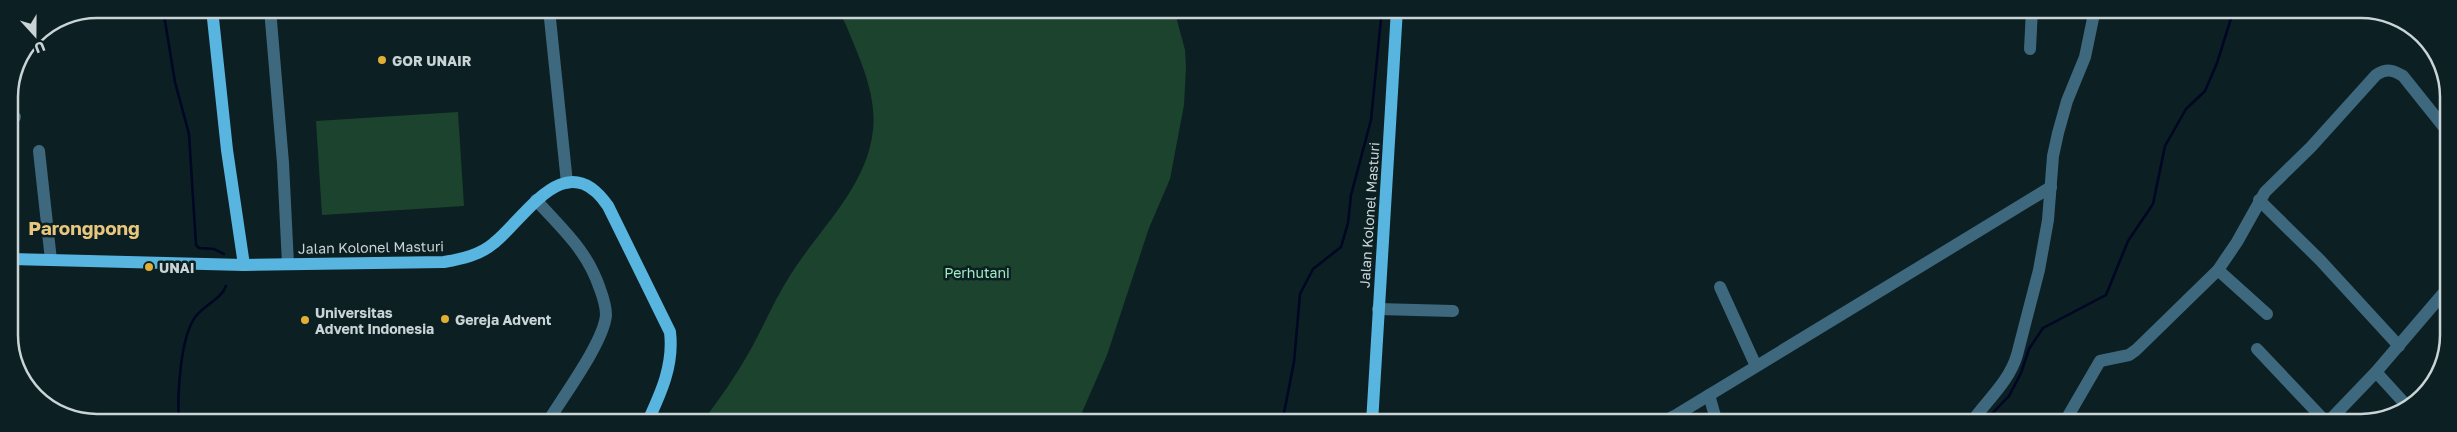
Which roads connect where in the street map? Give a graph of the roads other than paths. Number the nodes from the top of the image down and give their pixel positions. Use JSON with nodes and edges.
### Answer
{"nodes":[{"id":1,"x":213,"y":18,"type":"edge"},
{"id":2,"x":271,"y":18,"type":"edge"},
{"id":3,"x":550,"y":18,"type":"edge"},
{"id":4,"x":1396,"y":18,"type":"edge"},
{"id":5,"x":2032,"y":18,"type":"edge"},
{"id":6,"x":2093,"y":18,"type":"edge"},
{"id":7,"x":2030,"y":49,"type":"dead end"},
{"id":8,"x":2440,"y":122,"type":"edge"},
{"id":9,"x":39,"y":151,"type":"dead end"},
{"id":10,"x":567,"y":182,"type":"junction"},
{"id":11,"x":2051,"y":187,"type":"junction"},
{"id":12,"x":536,"y":200,"type":"junction"},
{"id":13,"x":2259,"y":200,"type":"junction"},
{"id":14,"x":18,"y":259,"type":"edge"},
{"id":15,"x":50,"y":260,"type":"junction"},
{"id":16,"x":288,"y":264,"type":"junction"},
{"id":17,"x":244,"y":266,"type":"junction"},
{"id":18,"x":2218,"y":270,"type":"junction"},
{"id":19,"x":1720,"y":287,"type":"dead end"},
{"id":20,"x":2440,"y":297,"type":"edge"},
{"id":21,"x":1378,"y":309,"type":"junction"},
{"id":22,"x":1453,"y":311,"type":"dead end"},
{"id":23,"x":2267,"y":314,"type":"dead end"},
{"id":24,"x":2398,"y":346,"type":"junction"},
{"id":25,"x":2257,"y":349,"type":"dead end"},
{"id":26,"x":1756,"y":366,"type":"junction"},
{"id":27,"x":2376,"y":372,"type":"junction"},
{"id":28,"x":1709,"y":395,"type":"junction"},
{"id":29,"x":2403,"y":402,"type":"edge"},
{"id":30,"x":552,"y":414,"type":"edge"},
{"id":31,"x":651,"y":414,"type":"edge"},
{"id":32,"x":1372,"y":414,"type":"edge"},
{"id":33,"x":1676,"y":414,"type":"edge"},
{"id":34,"x":1714,"y":414,"type":"edge"},
{"id":35,"x":1978,"y":414,"type":"edge"},
{"id":36,"x":2069,"y":414,"type":"edge"},
{"id":37,"x":2318,"y":414,"type":"edge"},
{"id":38,"x":2336,"y":414,"type":"edge"}],
"edges":[{"from":1,"to":17,"type":"main road"},
{"from":2,"to":16,"type":"street"},
{"from":3,"to":10,"type":"street"},
{"from":4,"to":21,"type":"main road","name":"Jalan Kolonel Masturi"},
{"from":5,"to":7,"type":"street"},
{"from":6,"to":11,"type":"street"},
{"from":8,"to":13,"type":"street"},
{"from":9,"to":15,"type":"street"},
{"from":10,"to":12,"type":"main road","name":"Jalan Kolonel Masturi"},
{"from":10,"to":31,"type":"main road"},
{"from":11,"to":26,"type":"street"},
{"from":11,"to":35,"type":"street"},
{"from":12,"to":16,"type":"main road","name":"Jalan Kolonel Masturi"},
{"from":12,"to":30,"type":"street"},
{"from":13,"to":18,"type":"street"},
{"from":13,"to":24,"type":"street"},
{"from":14,"to":15,"type":"main road","name":"Jalan Kolonel Masturi"},
{"from":15,"to":17,"type":"main road","name":"Jalan Kolonel Masturi"},
{"from":16,"to":17,"type":"main road","name":"Jalan Kolonel Masturi"},
{"from":18,"to":23,"type":"street"},
{"from":18,"to":36,"type":"street"},
{"from":19,"to":26,"type":"street"},
{"from":20,"to":24,"type":"street"},
{"from":21,"to":22,"type":"street"},
{"from":21,"to":32,"type":"main road","name":"Jalan Kolonel Masturi"},
{"from":24,"to":27,"type":"street"},
{"from":25,"to":37,"type":"street"},
{"from":26,"to":28,"type":"street"},
{"from":27,"to":29,"type":"street"},
{"from":27,"to":38,"type":"street"},
{"from":28,"to":33,"type":"street"},
{"from":28,"to":34,"type":"street"}]}
